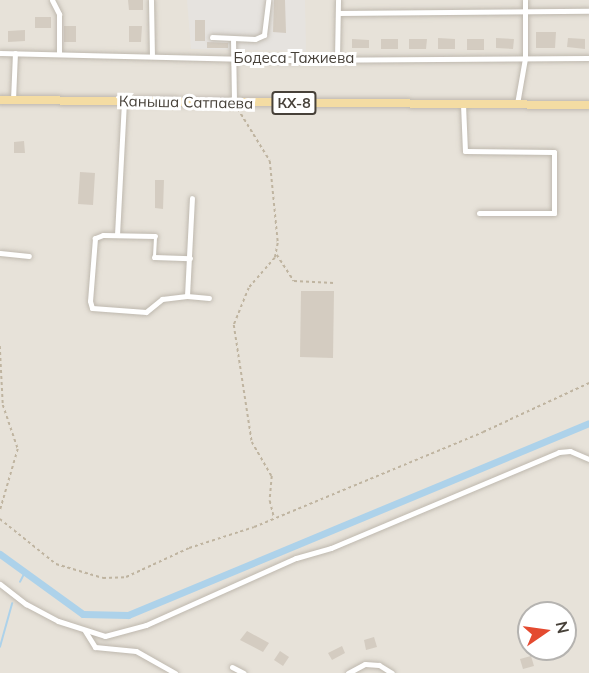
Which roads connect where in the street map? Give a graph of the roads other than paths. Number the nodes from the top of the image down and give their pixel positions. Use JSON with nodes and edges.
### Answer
{"nodes":[{"id":1,"x":52,"y":0,"type":"edge"},
{"id":2,"x":151,"y":0,"type":"edge"},
{"id":3,"x":268,"y":0,"type":"edge"},
{"id":4,"x":338,"y":0,"type":"edge"},
{"id":5,"x":525,"y":0,"type":"edge"},
{"id":6,"x":525,"y":11,"type":"junction"},
{"id":7,"x":589,"y":11,"type":"edge"},
{"id":8,"x":338,"y":13,"type":"junction"},
{"id":9,"x":212,"y":37,"type":"dead end"},
{"id":10,"x":233,"y":38,"type":"junction"},
{"id":11,"x":0,"y":53,"type":"edge"},
{"id":12,"x":15,"y":53,"type":"junction"},
{"id":13,"x":59,"y":54,"type":"junction"},
{"id":14,"x":152,"y":56,"type":"junction"},
{"id":15,"x":233,"y":58,"type":"junction"},
{"id":16,"x":525,"y":58,"type":"junction"},
{"id":17,"x":589,"y":58,"type":"edge"},
{"id":18,"x":337,"y":59,"type":"junction"},
{"id":19,"x":0,"y":100,"type":"edge"},
{"id":20,"x":14,"y":100,"type":"junction"},
{"id":21,"x":124,"y":102,"type":"junction"},
{"id":22,"x":234,"y":103,"type":"junction"},
{"id":23,"x":463,"y":104,"type":"junction"},
{"id":24,"x":517,"y":104,"type":"junction"},
{"id":25,"x":589,"y":105,"type":"edge"},
{"id":26,"x":192,"y":198,"type":"dead end"},
{"id":27,"x":479,"y":213,"type":"dead end"},
{"id":28,"x":117,"y":235,"type":"junction"},
{"id":29,"x":155,"y":236,"type":"joint"},
{"id":30,"x":0,"y":253,"type":"edge"},
{"id":31,"x":29,"y":256,"type":"dead end"},
{"id":32,"x":154,"y":257,"type":"joint"},
{"id":33,"x":190,"y":258,"type":"junction"},
{"id":34,"x":187,"y":296,"type":"junction"},
{"id":35,"x":209,"y":298,"type":"dead end"},
{"id":36,"x":589,"y":459,"type":"edge"},
{"id":37,"x":0,"y":584,"type":"edge"},
{"id":38,"x":85,"y":631,"type":"junction"},
{"id":39,"x":232,"y":667,"type":"dead end"},
{"id":40,"x":175,"y":673,"type":"edge"},
{"id":41,"x":244,"y":673,"type":"edge"},
{"id":42,"x":348,"y":673,"type":"edge"},
{"id":43,"x":392,"y":673,"type":"edge"}],
"edges":[{"from":1,"to":13,"type":"street"},
{"from":2,"to":14,"type":"street"},
{"from":3,"to":10,"type":"street"},
{"from":4,"to":8,"type":"street"},
{"from":5,"to":6,"type":"street"},
{"from":6,"to":7,"type":"street"},
{"from":6,"to":8,"type":"street"},
{"from":6,"to":16,"type":"street"},
{"from":8,"to":18,"type":"street"},
{"from":9,"to":10,"type":"street"},
{"from":10,"to":15,"type":"street"},
{"from":11,"to":12,"type":"street","name":"Бодеса Тажиева"},
{"from":12,"to":13,"type":"street","name":"Бодеса Тажиева"},
{"from":12,"to":20,"type":"street"},
{"from":13,"to":14,"type":"street","name":"Бодеса Тажиева"},
{"from":14,"to":15,"type":"street","name":"Бодеса Тажиева"},
{"from":15,"to":18,"type":"street","name":"Бодеса Тажиева"},
{"from":15,"to":22,"type":"street"},
{"from":16,"to":17,"type":"street","name":"Бодеса Тажиева"},
{"from":16,"to":18,"type":"street","name":"Бодеса Тажиева"},
{"from":16,"to":24,"type":"street"},
{"from":19,"to":20,"type":"main road","name":"Каныша Сатпаева","number":"КХ-8"},
{"from":20,"to":21,"type":"main road","name":"Каныша Сатпаева","number":"КХ-8"},
{"from":21,"to":22,"type":"main road","name":"Каныша Сатпаева","number":"КХ-8"},
{"from":21,"to":28,"type":"street"},
{"from":22,"to":23,"type":"main road","name":"Каныша Сатпаева","number":"КХ-8"},
{"from":23,"to":24,"type":"main road","name":"Каныша Сатпаева","number":"КХ-8"},
{"from":23,"to":27,"type":"street"},
{"from":24,"to":25,"type":"main road","name":"Каныша Сатпаева","number":"КХ-8"},
{"from":26,"to":33,"type":"street"},
{"from":28,"to":29,"type":"street"},
{"from":28,"to":34,"type":"street"},
{"from":29,"to":32,"type":"lane"},
{"from":30,"to":31,"type":"street"},
{"from":32,"to":33,"type":"street"},
{"from":33,"to":34,"type":"street"},
{"from":34,"to":35,"type":"street"},
{"from":36,"to":38,"type":"street"},
{"from":37,"to":38,"type":"street"},
{"from":38,"to":40,"type":"street"},
{"from":39,"to":41,"type":"street"},
{"from":42,"to":43,"type":"street"}]}
